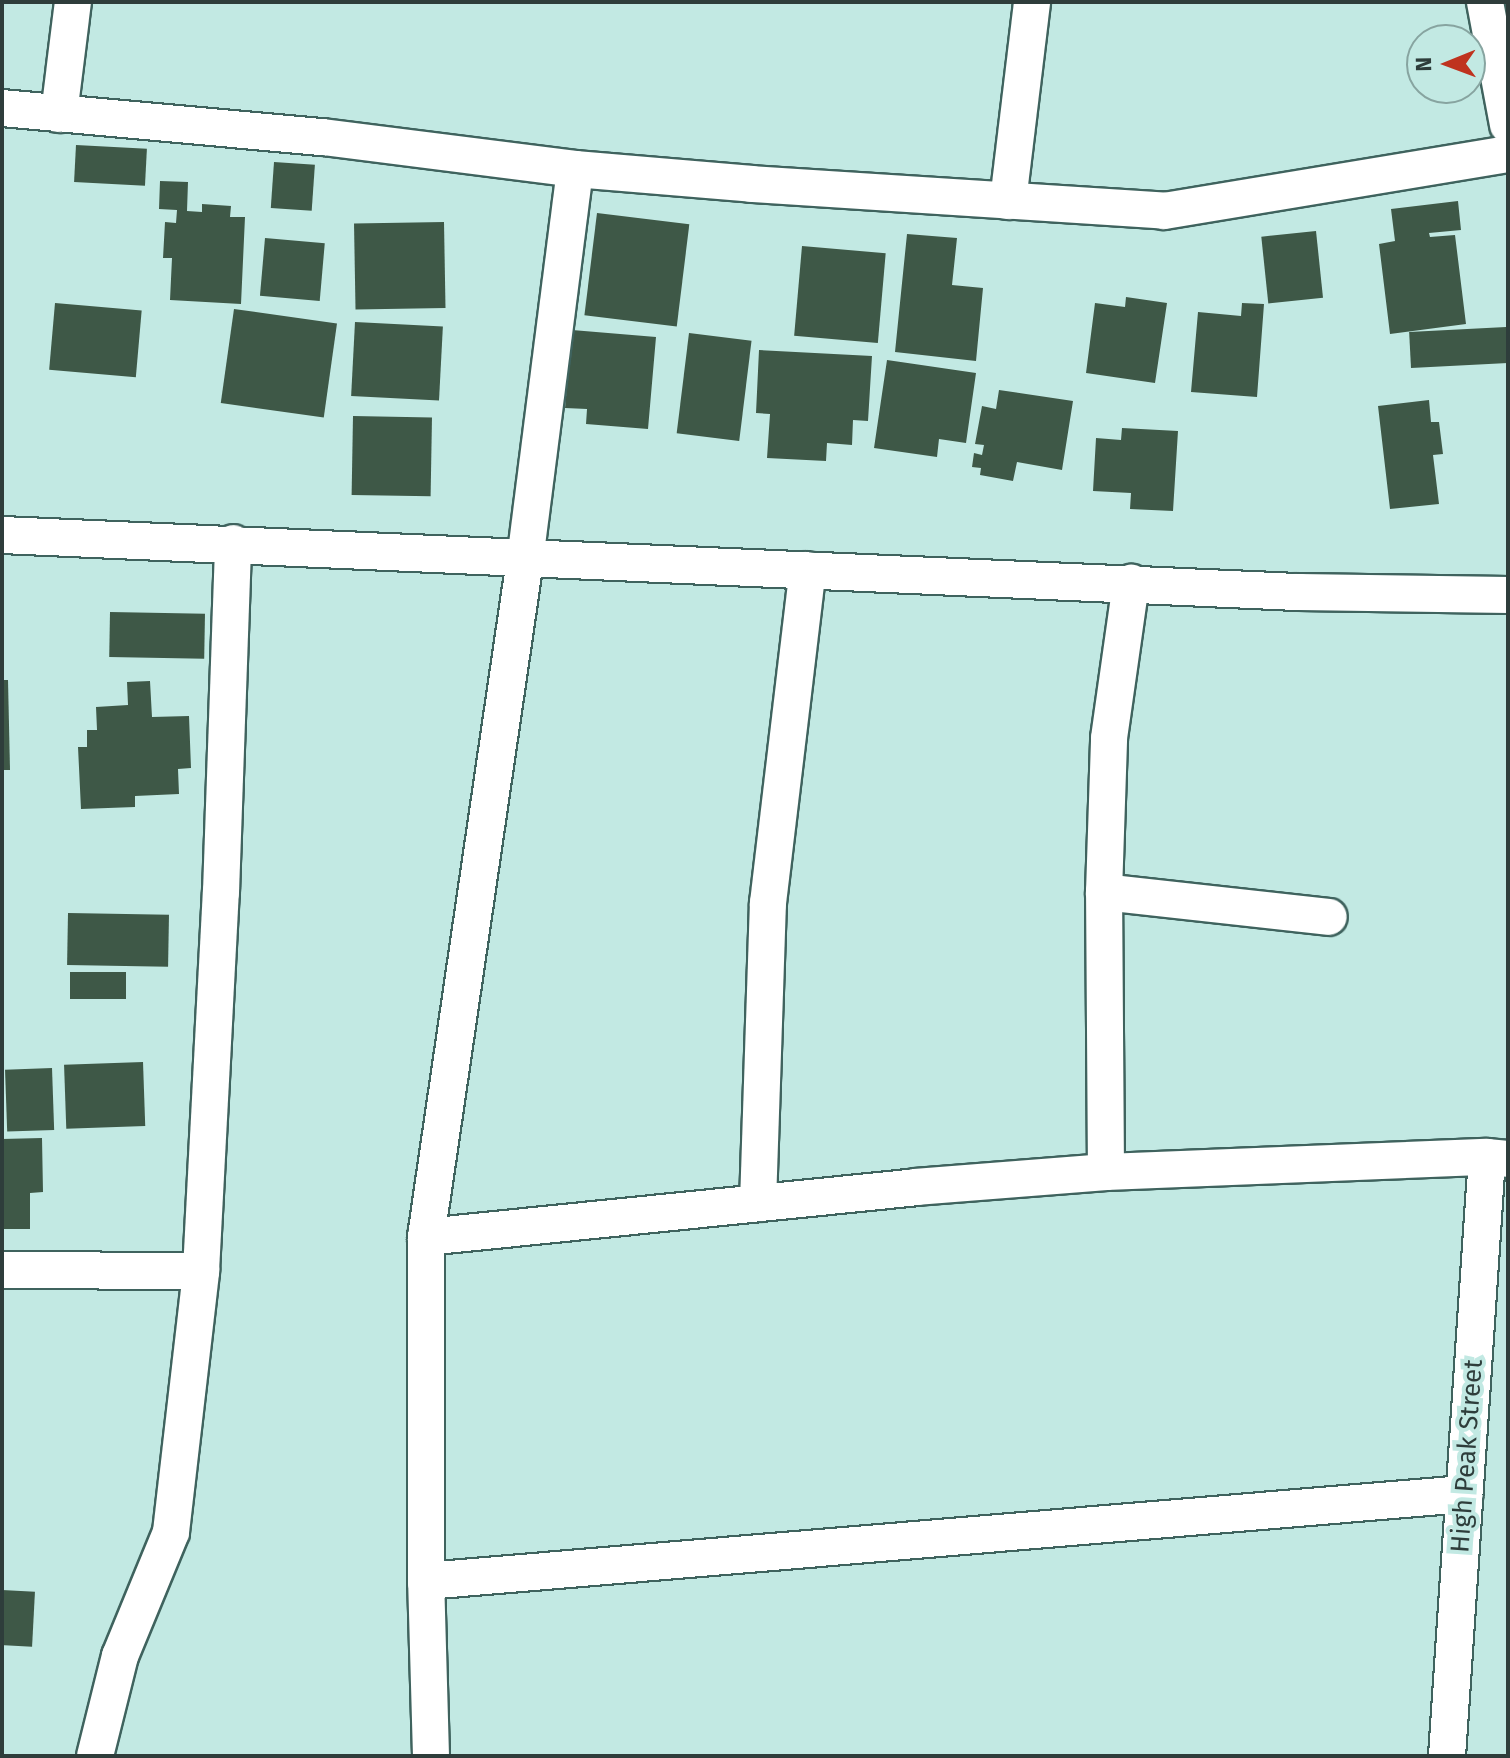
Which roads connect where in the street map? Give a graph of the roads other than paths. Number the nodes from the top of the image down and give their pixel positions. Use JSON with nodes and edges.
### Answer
{"nodes":[{"id":1,"x":73,"y":2,"type":"edge"},
{"id":2,"x":1032,"y":2,"type":"edge"},
{"id":3,"x":1485,"y":2,"type":"edge"},
{"id":4,"x":2,"y":108,"type":"edge"},
{"id":5,"x":59,"y":114,"type":"junction"},
{"id":6,"x":1508,"y":125,"type":"edge"},
{"id":7,"x":1508,"y":154,"type":"edge"},
{"id":8,"x":575,"y":169,"type":"junction"},
{"id":9,"x":1008,"y":201,"type":"junction"},
{"id":10,"x":2,"y":535,"type":"edge"},
{"id":11,"x":233,"y":543,"type":"junction"},
{"id":12,"x":525,"y":560,"type":"junction"},
{"id":13,"x":808,"y":570,"type":"junction"},
{"id":14,"x":1131,"y":583,"type":"junction"},
{"id":15,"x":1508,"y":595,"type":"edge"},
{"id":16,"x":1104,"y":892,"type":"junction"},
{"id":17,"x":1329,"y":917,"type":"dead end"},
{"id":18,"x":1498,"y":1158,"type":"edge"},
{"id":19,"x":1106,"y":1172,"type":"junction"},
{"id":20,"x":758,"y":1203,"type":"junction"},
{"id":21,"x":426,"y":1237,"type":"junction"},
{"id":22,"x":2,"y":1270,"type":"edge"},
{"id":23,"x":201,"y":1271,"type":"junction"},
{"id":24,"x":1464,"y":1494,"type":"junction"},
{"id":25,"x":426,"y":1581,"type":"junction"},
{"id":26,"x":95,"y":1756,"type":"edge"},
{"id":27,"x":431,"y":1756,"type":"edge"},
{"id":28,"x":1447,"y":1756,"type":"edge"}],
"edges":[{"from":1,"to":5,"type":"street"},
{"from":2,"to":9,"type":"street"},
{"from":3,"to":6,"type":"street"},
{"from":4,"to":5,"type":"street"},
{"from":5,"to":8,"type":"street"},
{"from":7,"to":9,"type":"street"},
{"from":8,"to":9,"type":"street"},
{"from":8,"to":12,"type":"street"},
{"from":10,"to":11,"type":"street"},
{"from":11,"to":12,"type":"street"},
{"from":11,"to":23,"type":"street"},
{"from":12,"to":13,"type":"street"},
{"from":12,"to":21,"type":"street"},
{"from":13,"to":14,"type":"street"},
{"from":13,"to":20,"type":"street"},
{"from":14,"to":15,"type":"street"},
{"from":14,"to":16,"type":"street"},
{"from":16,"to":17,"type":"street"},
{"from":16,"to":19,"type":"street"},
{"from":18,"to":19,"type":"street"},
{"from":18,"to":24,"type":"street","name":"High Peak Street"},
{"from":19,"to":20,"type":"street"},
{"from":20,"to":21,"type":"street"},
{"from":21,"to":25,"type":"street"},
{"from":22,"to":23,"type":"street"},
{"from":23,"to":26,"type":"street"},
{"from":24,"to":25,"type":"street"},
{"from":24,"to":28,"type":"street","name":"High Peak Street"},
{"from":25,"to":27,"type":"street"}]}
